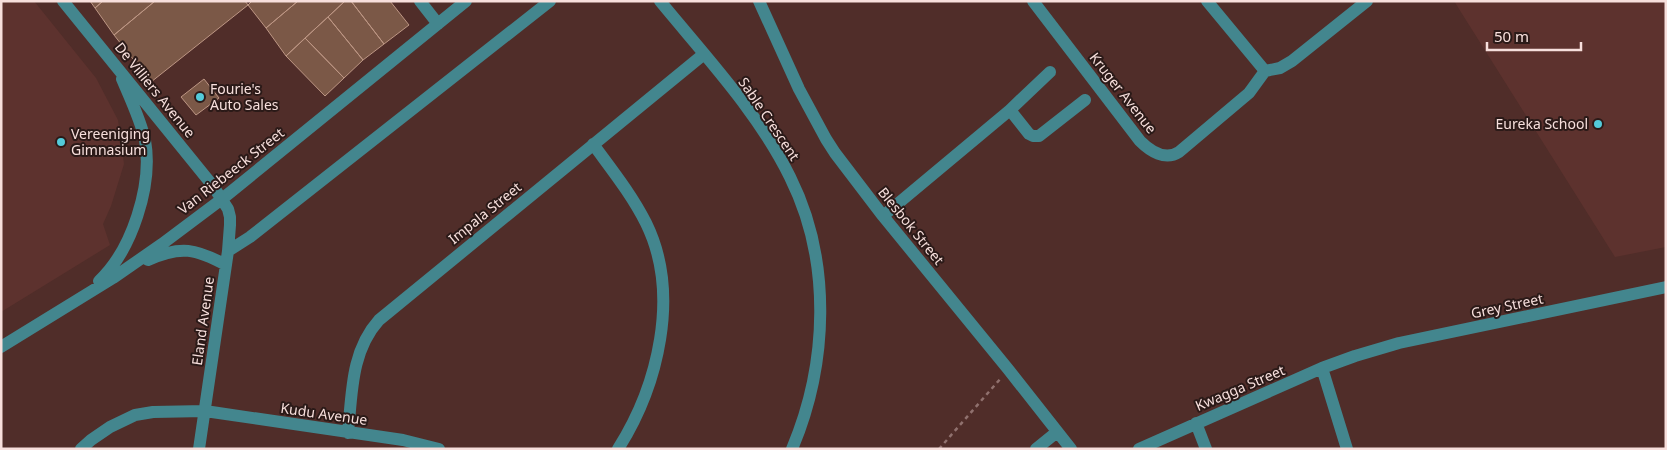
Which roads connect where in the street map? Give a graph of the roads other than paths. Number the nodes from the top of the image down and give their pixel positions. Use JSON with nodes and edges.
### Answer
{"nodes":[{"id":1,"x":63,"y":1,"type":"edge"},
{"id":2,"x":420,"y":1,"type":"edge"},
{"id":3,"x":466,"y":1,"type":"edge"},
{"id":4,"x":550,"y":1,"type":"edge"},
{"id":5,"x":660,"y":1,"type":"edge"},
{"id":6,"x":759,"y":1,"type":"edge"},
{"id":7,"x":1033,"y":1,"type":"edge"},
{"id":8,"x":1207,"y":1,"type":"edge"},
{"id":9,"x":1367,"y":1,"type":"edge"},
{"id":10,"x":438,"y":24,"type":"junction"},
{"id":11,"x":704,"y":54,"type":"junction"},
{"id":12,"x":118,"y":68,"type":"junction"},
{"id":13,"x":1265,"y":71,"type":"junction"},
{"id":14,"x":1050,"y":72,"type":"dead end"},
{"id":15,"x":1085,"y":100,"type":"dead end"},
{"id":16,"x":1010,"y":110,"type":"junction"},
{"id":17,"x":593,"y":144,"type":"junction"},
{"id":18,"x":222,"y":199,"type":"junction"},
{"id":19,"x":883,"y":216,"type":"junction"},
{"id":20,"x":228,"y":251,"type":"junction"},
{"id":21,"x":226,"y":265,"type":"junction"},
{"id":22,"x":122,"y":272,"type":"junction"},
{"id":23,"x":1666,"y":287,"type":"edge"},
{"id":24,"x":77,"y":301,"type":"junction"},
{"id":25,"x":1,"y":347,"type":"edge"},
{"id":26,"x":1355,"y":356,"type":"joint"},
{"id":27,"x":1322,"y":368,"type":"junction"},
{"id":28,"x":205,"y":411,"type":"junction"},
{"id":29,"x":1196,"y":423,"type":"junction"},
{"id":30,"x":1058,"y":432,"type":"junction"},
{"id":31,"x":348,"y":433,"type":"junction"},
{"id":32,"x":81,"y":449,"type":"edge"},
{"id":33,"x":199,"y":449,"type":"edge"},
{"id":34,"x":439,"y":449,"type":"edge"},
{"id":35,"x":618,"y":449,"type":"edge"},
{"id":36,"x":792,"y":449,"type":"edge"},
{"id":37,"x":1036,"y":449,"type":"edge"},
{"id":38,"x":1071,"y":449,"type":"edge"},
{"id":39,"x":1139,"y":449,"type":"edge"},
{"id":40,"x":1206,"y":449,"type":"edge"},
{"id":41,"x":1347,"y":449,"type":"edge"}],
"edges":[{"from":1,"to":12,"type":"street","name":"De Villiers Avenue"},
{"from":2,"to":10,"type":"street"},
{"from":3,"to":10,"type":"street","name":"Van Riebeeck Street"},
{"from":4,"to":20,"type":"street"},
{"from":5,"to":11,"type":"street","name":"Sable Crescent"},
{"from":6,"to":19,"type":"street","name":"Blesbok Street"},
{"from":7,"to":13,"type":"street","name":"Kruger Avenue"},
{"from":8,"to":13,"type":"street"},
{"from":9,"to":13,"type":"street"},
{"from":10,"to":18,"type":"street","name":"Van Riebeeck Street"},
{"from":11,"to":17,"type":"street","name":"Impala Street"},
{"from":11,"to":36,"type":"street","name":"Sable Crescent"},
{"from":12,"to":18,"type":"street","name":"De Villiers Avenue"},
{"from":12,"to":24,"type":"street"},
{"from":14,"to":16,"type":"street"},
{"from":15,"to":16,"type":"street"},
{"from":16,"to":19,"type":"street"},
{"from":17,"to":31,"type":"street","name":"Impala Street"},
{"from":17,"to":35,"type":"street"},
{"from":18,"to":20,"type":"street","name":"Eland Avenue"},
{"from":18,"to":22,"type":"street","name":"Van Riebeeck Street"},
{"from":19,"to":30,"type":"street","name":"Blesbok Street"},
{"from":20,"to":21,"type":"street","name":"Eland Avenue"},
{"from":21,"to":22,"type":"street"},
{"from":21,"to":28,"type":"street","name":"Eland Avenue"},
{"from":22,"to":24,"type":"street","name":"Van Riebeeck Street"},
{"from":23,"to":26,"type":"street","name":"Grey Street"},
{"from":24,"to":25,"type":"street","name":"Van Riebeeck Street"},
{"from":26,"to":27,"type":"street","name":"Kwagga Street"},
{"from":27,"to":29,"type":"street","name":"Kwagga Street"},
{"from":27,"to":41,"type":"street"},
{"from":28,"to":31,"type":"street","name":"Kudu Avenue"},
{"from":28,"to":32,"type":"street","name":"Kudu Avenue"},
{"from":28,"to":33,"type":"street","name":"Eland Avenue"},
{"from":29,"to":39,"type":"street","name":"Kwagga Street"},
{"from":29,"to":40,"type":"street"},
{"from":30,"to":37,"type":"street"},
{"from":30,"to":38,"type":"street","name":"Blesbok Street"},
{"from":31,"to":34,"type":"street","name":"Kudu Avenue"}]}
